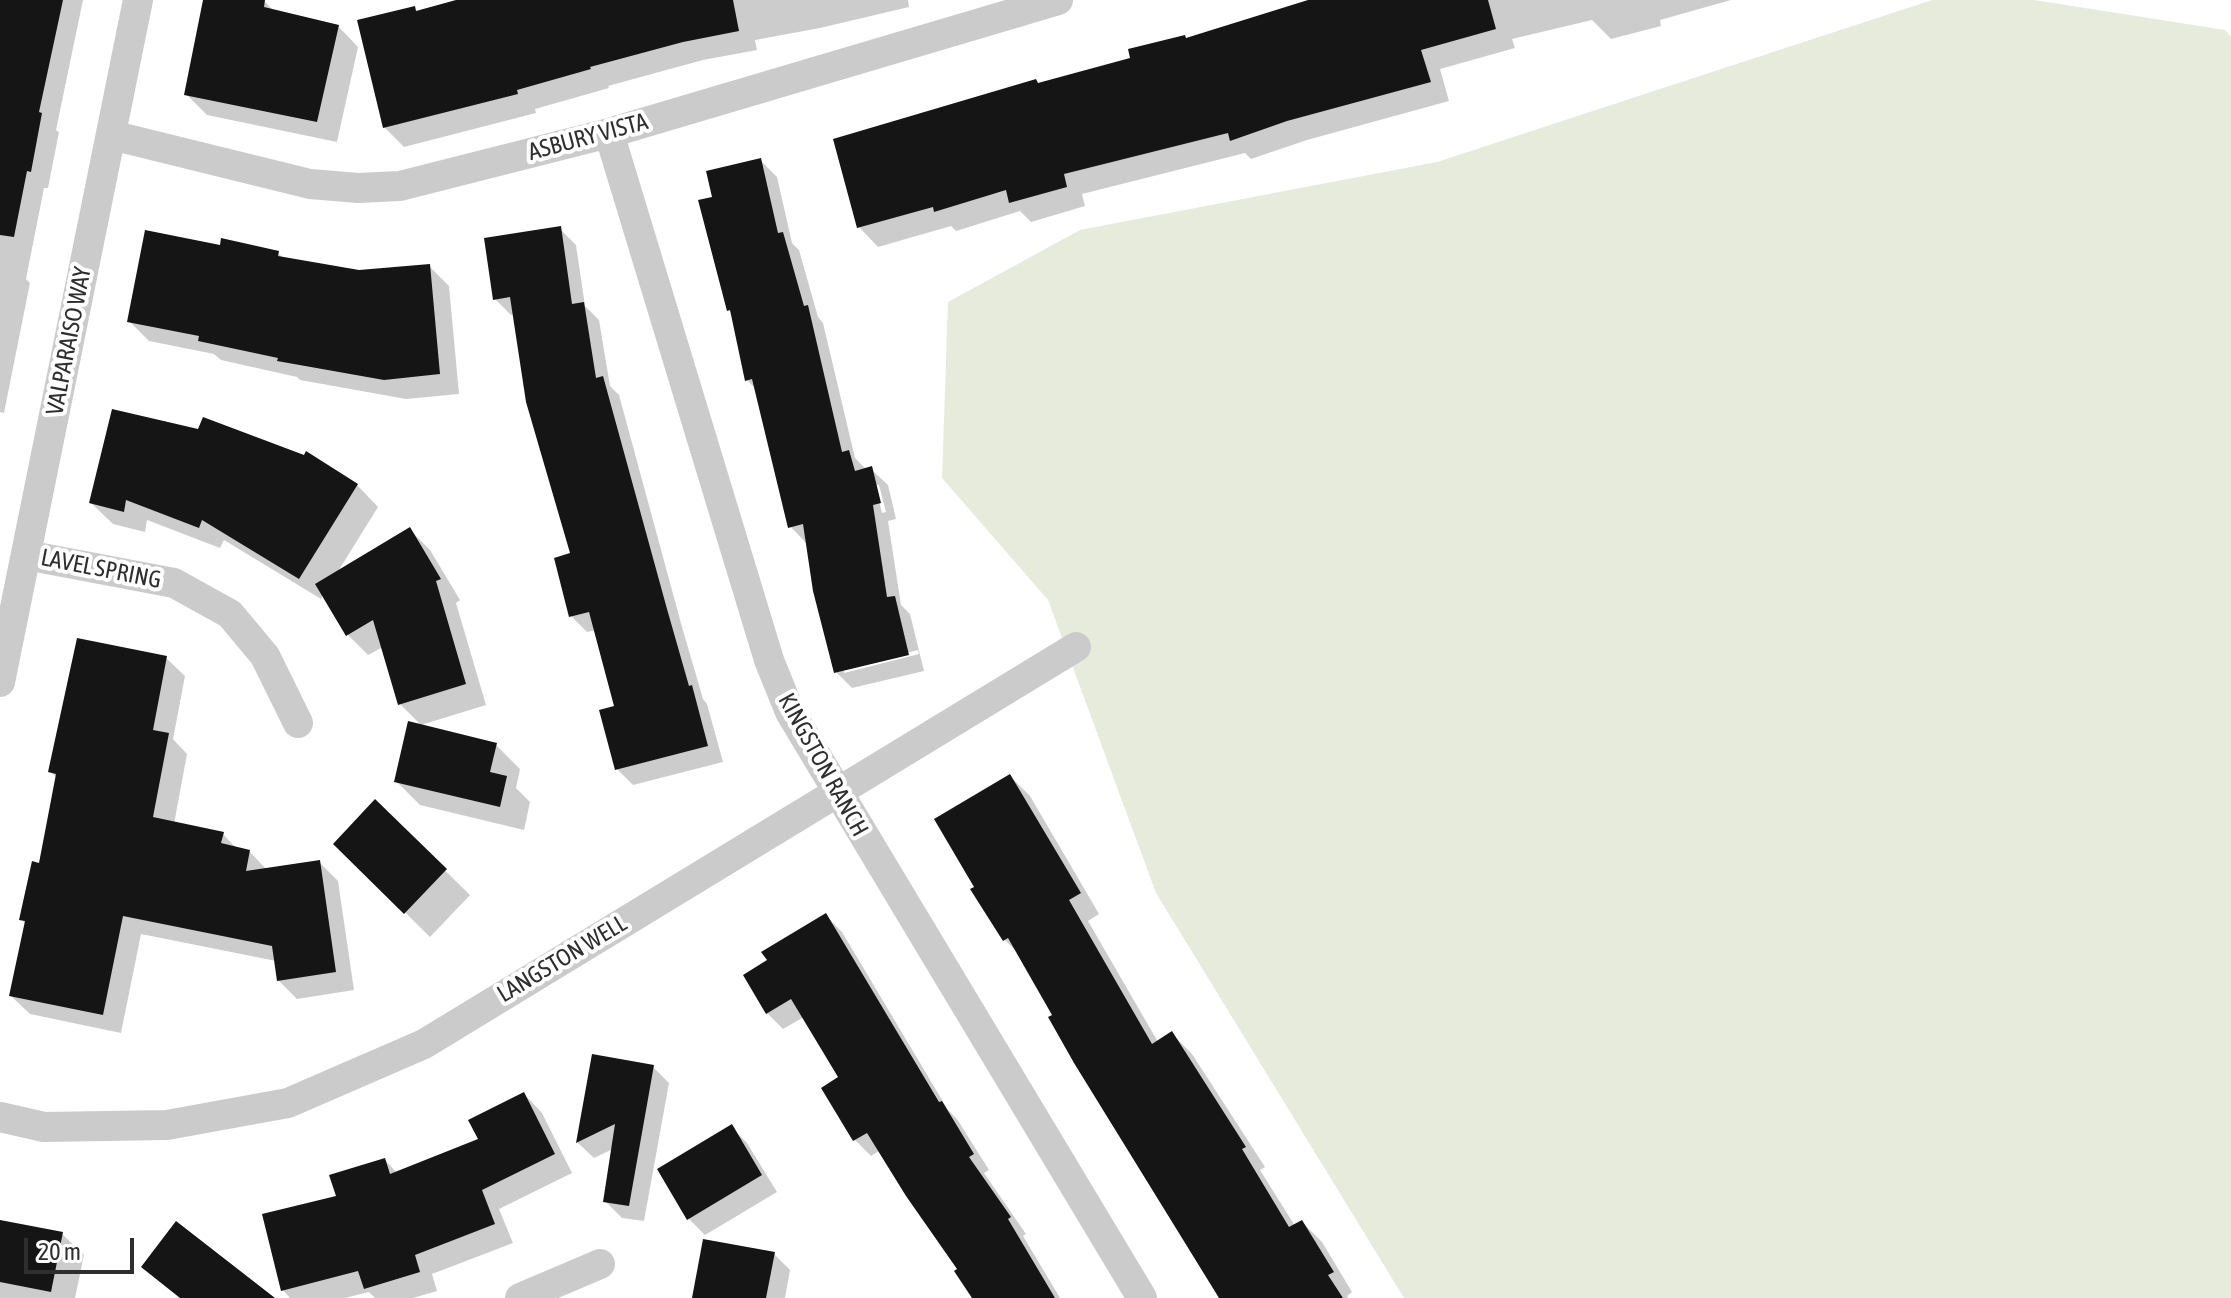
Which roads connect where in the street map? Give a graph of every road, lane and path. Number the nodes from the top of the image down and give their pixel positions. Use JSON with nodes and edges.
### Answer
{"nodes":[{"id":1,"x":138,"y":0,"type":"edge"},
{"id":2,"x":1058,"y":0,"type":"edge"},
{"id":3,"x":609,"y":133,"type":"junction"},
{"id":4,"x":111,"y":135,"type":"junction"},
{"id":5,"x":26,"y":555,"type":"junction"},
{"id":6,"x":1076,"y":647,"type":"dead end"},
{"id":7,"x":0,"y":682,"type":"edge"},
{"id":8,"x":298,"y":723,"type":"dead end"},
{"id":9,"x":835,"y":792,"type":"junction"},
{"id":10,"x":0,"y":1117,"type":"edge"},
{"id":11,"x":600,"y":1264,"type":"dead end"},
{"id":12,"x":520,"y":1298,"type":"edge"},
{"id":13,"x":1142,"y":1298,"type":"edge"}],
"edges":[{"from":1,"to":4,"type":"street","name":"VALPARAISO WAY"},
{"from":2,"to":3,"type":"street","name":"ASBURY VISTA"},
{"from":3,"to":4,"type":"street","name":"ASBURY VISTA"},
{"from":3,"to":9,"type":"street","name":"KINGSTON RANCH"},
{"from":4,"to":5,"type":"street","name":"VALPARAISO WAY"},
{"from":5,"to":7,"type":"street","name":"VALPARAISO WAY"},
{"from":5,"to":8,"type":"street","name":"LAVEL SPRING"},
{"from":6,"to":9,"type":"street","name":"LANGSTON WELL"},
{"from":9,"to":10,"type":"street","name":"LANGSTON WELL"},
{"from":9,"to":13,"type":"street","name":"KINGSTON RANCH"},
{"from":11,"to":12,"type":"street"}]}
